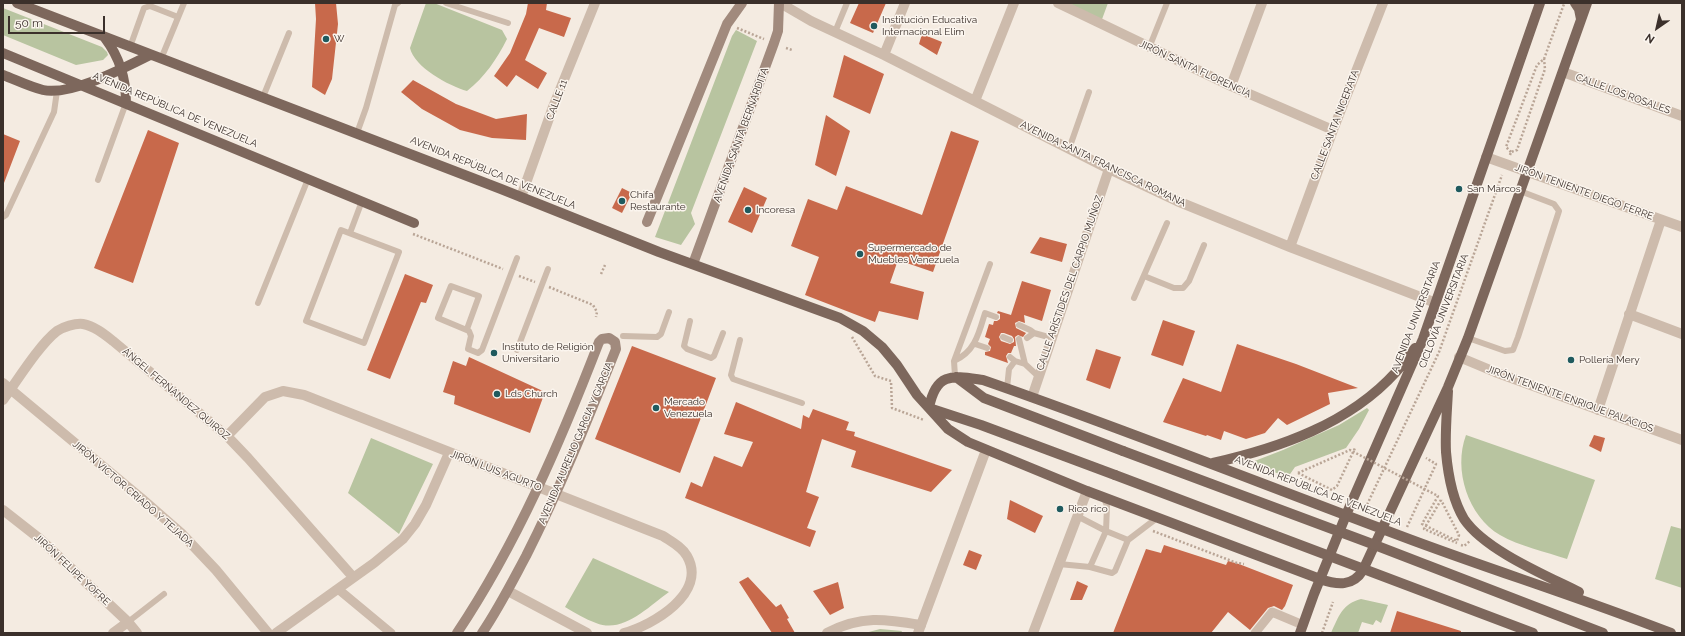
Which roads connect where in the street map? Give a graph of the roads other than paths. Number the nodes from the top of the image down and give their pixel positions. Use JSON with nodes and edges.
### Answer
{"nodes":[{"id":1,"x":18,"y":3,"type":"edge"},
{"id":2,"x":184,"y":3,"type":"edge"},
{"id":3,"x":398,"y":3,"type":"edge"},
{"id":4,"x":446,"y":3,"type":"edge"},
{"id":5,"x":595,"y":3,"type":"edge"},
{"id":6,"x":742,"y":3,"type":"edge"},
{"id":7,"x":779,"y":3,"type":"edge"},
{"id":8,"x":847,"y":3,"type":"edge"},
{"id":9,"x":905,"y":3,"type":"edge"},
{"id":10,"x":1014,"y":3,"type":"edge"},
{"id":11,"x":1058,"y":3,"type":"edge"},
{"id":12,"x":1167,"y":3,"type":"edge"},
{"id":13,"x":1262,"y":3,"type":"edge"},
{"id":14,"x":1383,"y":3,"type":"edge"},
{"id":15,"x":1575,"y":3,"type":"edge"},
{"id":16,"x":1588,"y":3,"type":"edge"},
{"id":17,"x":1541,"y":5,"type":"edge"},
{"id":18,"x":178,"y":17,"type":"junction"},
{"id":19,"x":1581,"y":21,"type":"junction"},
{"id":20,"x":508,"y":23,"type":"dead end"},
{"id":21,"x":835,"y":32,"type":"junction"},
{"id":22,"x":289,"y":33,"type":"dead end"},
{"id":23,"x":105,"y":38,"type":"junction"},
{"id":24,"x":130,"y":47,"type":"junction"},
{"id":25,"x":1149,"y":48,"type":"junction"},
{"id":26,"x":3,"y":53,"type":"edge"},
{"id":27,"x":150,"y":55,"type":"junction"},
{"id":28,"x":884,"y":55,"type":"junction"},
{"id":29,"x":161,"y":59,"type":"junction"},
{"id":30,"x":122,"y":69,"type":"junction"},
{"id":31,"x":1563,"y":72,"type":"junction"},
{"id":32,"x":3,"y":75,"type":"edge"},
{"id":33,"x":82,"y":85,"type":"junction"},
{"id":34,"x":1231,"y":86,"type":"junction"},
{"id":35,"x":57,"y":91,"type":"junction"},
{"id":36,"x":1089,"y":92,"type":"dead end"},
{"id":37,"x":263,"y":97,"type":"junction"},
{"id":38,"x":975,"y":101,"type":"junction"},
{"id":39,"x":126,"y":103,"type":"junction"},
{"id":40,"x":1682,"y":116,"type":"edge"},
{"id":41,"x":1333,"y":130,"type":"junction"},
{"id":42,"x":357,"y":133,"type":"junction"},
{"id":43,"x":1069,"y":149,"type":"junction"},
{"id":44,"x":1486,"y":157,"type":"junction"},
{"id":45,"x":1109,"y":169,"type":"junction"},
{"id":46,"x":1527,"y":172,"type":"junction"},
{"id":47,"x":308,"y":179,"type":"junction"},
{"id":48,"x":98,"y":180,"type":"dead end"},
{"id":49,"x":1520,"y":191,"type":"junction"},
{"id":50,"x":521,"y":197,"type":"junction"},
{"id":51,"x":362,"y":201,"type":"junction"},
{"id":52,"x":3,"y":217,"type":"edge"},
{"id":53,"x":1661,"y":220,"type":"junction"},
{"id":54,"x":414,"y":222,"type":"dead end"},
{"id":55,"x":647,"y":222,"type":"dead end"},
{"id":56,"x":1167,"y":223,"type":"dead end"},
{"id":57,"x":1682,"y":227,"type":"edge"},
{"id":58,"x":350,"y":233,"type":"junction"},
{"id":59,"x":1204,"y":244,"type":"dead end"},
{"id":60,"x":1290,"y":248,"type":"junction"},
{"id":61,"x":517,"y":258,"type":"dead end"},
{"id":62,"x":693,"y":264,"type":"junction"},
{"id":63,"x":990,"y":264,"type":"dead end"},
{"id":64,"x":548,"y":269,"type":"dead end"},
{"id":65,"x":1144,"y":276,"type":"junction"},
{"id":66,"x":1134,"y":298,"type":"dead end"},
{"id":67,"x":258,"y":303,"type":"dead end"},
{"id":68,"x":1436,"y":303,"type":"junction"},
{"id":69,"x":669,"y":312,"type":"dead end"},
{"id":70,"x":1629,"y":314,"type":"junction"},
{"id":71,"x":996,"y":317,"type":"dead end"},
{"id":72,"x":690,"y":321,"type":"dead end"},
{"id":73,"x":1019,"y":325,"type":"dead end"},
{"id":74,"x":467,"y":329,"type":"junction"},
{"id":75,"x":980,"y":329,"type":"junction"},
{"id":76,"x":987,"y":332,"type":"dead end"},
{"id":77,"x":723,"y":333,"type":"dead end"},
{"id":78,"x":1034,"y":333,"type":"junction"},
{"id":79,"x":1682,"y":334,"type":"edge"},
{"id":80,"x":623,"y":336,"type":"dead end"},
{"id":81,"x":1003,"y":337,"type":"dead end"},
{"id":82,"x":1027,"y":338,"type":"dead end"},
{"id":83,"x":1052,"y":338,"type":"junction"},
{"id":84,"x":1468,"y":338,"type":"junction"},
{"id":85,"x":1019,"y":339,"type":"dead end"},
{"id":86,"x":1423,"y":339,"type":"junction"},
{"id":87,"x":740,"y":340,"type":"dead end"},
{"id":88,"x":1010,"y":340,"type":"dead end"},
{"id":89,"x":975,"y":344,"type":"junction"},
{"id":90,"x":987,"y":348,"type":"dead end"},
{"id":91,"x":517,"y":350,"type":"dead end"},
{"id":92,"x":1460,"y":357,"type":"junction"},
{"id":93,"x":954,"y":360,"type":"junction"},
{"id":94,"x":1025,"y":364,"type":"junction"},
{"id":95,"x":955,"y":376,"type":"junction"},
{"id":96,"x":1039,"y":377,"type":"junction"},
{"id":97,"x":7,"y":386,"type":"edge"},
{"id":98,"x":1448,"y":386,"type":"junction"},
{"id":99,"x":1007,"y":388,"type":"junction"},
{"id":100,"x":1032,"y":397,"type":"junction"},
{"id":101,"x":3,"y":400,"type":"edge"},
{"id":102,"x":802,"y":403,"type":"dead end"},
{"id":103,"x":929,"y":408,"type":"junction"},
{"id":104,"x":1598,"y":410,"type":"junction"},
{"id":105,"x":227,"y":436,"type":"junction"},
{"id":106,"x":1682,"y":440,"type":"edge"},
{"id":107,"x":986,"y":450,"type":"junction"},
{"id":108,"x":449,"y":453,"type":"junction"},
{"id":109,"x":1213,"y":464,"type":"junction"},
{"id":110,"x":538,"y":487,"type":"junction"},
{"id":111,"x":1087,"y":491,"type":"junction"},
{"id":112,"x":556,"y":494,"type":"junction"},
{"id":113,"x":1104,"y":497,"type":"junction"},
{"id":114,"x":3,"y":510,"type":"edge"},
{"id":115,"x":1346,"y":515,"type":"junction"},
{"id":116,"x":1077,"y":516,"type":"junction"},
{"id":117,"x":1157,"y":518,"type":"junction"},
{"id":118,"x":1382,"y":529,"type":"junction"},
{"id":119,"x":1106,"y":531,"type":"junction"},
{"id":120,"x":1128,"y":540,"type":"junction"},
{"id":121,"x":1059,"y":564,"type":"junction"},
{"id":122,"x":1090,"y":567,"type":"junction"},
{"id":123,"x":353,"y":577,"type":"junction"},
{"id":124,"x":1320,"y":579,"type":"junction"},
{"id":125,"x":338,"y":589,"type":"junction"},
{"id":126,"x":508,"y":591,"type":"junction"},
{"id":127,"x":164,"y":594,"type":"dead end"},
{"id":128,"x":1609,"y":608,"type":"junction"},
{"id":129,"x":128,"y":622,"type":"junction"},
{"id":130,"x":919,"y":629,"type":"edge"},
{"id":131,"x":1302,"y":629,"type":"edge"},
{"id":132,"x":112,"y":633,"type":"edge"},
{"id":133,"x":137,"y":633,"type":"edge"},
{"id":134,"x":268,"y":633,"type":"edge"},
{"id":135,"x":276,"y":633,"type":"edge"},
{"id":136,"x":391,"y":633,"type":"edge"},
{"id":137,"x":457,"y":633,"type":"edge"},
{"id":138,"x":482,"y":633,"type":"edge"},
{"id":139,"x":587,"y":633,"type":"edge"},
{"id":140,"x":624,"y":633,"type":"edge"},
{"id":141,"x":827,"y":633,"type":"edge"},
{"id":142,"x":1033,"y":633,"type":"edge"},
{"id":143,"x":1254,"y":633,"type":"edge"},
{"id":144,"x":1534,"y":633,"type":"edge"},
{"id":145,"x":1603,"y":633,"type":"edge"},
{"id":146,"x":1671,"y":633,"type":"edge"}],
"edges":[{"from":1,"to":23,"type":"main road","name":"AVENIDA REPÚBLICA DE VENEZUELA"},
{"from":2,"to":18,"type":"lane"},
{"from":3,"to":42,"type":"lane"},
{"from":4,"to":20,"type":"lane"},
{"from":5,"to":50,"type":"street","name":"CALLE 11"},
{"from":6,"to":55,"type":"main road"},
{"from":7,"to":21,"type":"street","name":"AVENIDA SANTA FRANCISCA ROMANA"},
{"from":7,"to":62,"type":"main road","name":"AVENIDA SANTA BERNARDITA"},
{"from":8,"to":21,"type":"lane"},
{"from":9,"to":28,"type":"street"},
{"from":10,"to":38,"type":"street"},
{"from":11,"to":25,"type":"street","name":"JIRÓN SANTA FLORENCIA"},
{"from":12,"to":25,"type":"lane"},
{"from":13,"to":34,"type":"street"},
{"from":14,"to":41,"type":"street","name":"CALLE SANTA NICERATA"},
{"from":15,"to":19,"type":"main road"},
{"from":16,"to":19,"type":"main road"},
{"from":17,"to":44,"type":"main road","name":"AVENIDA UNIVERSITARIA"},
{"from":18,"to":24,"type":"lane"},
{"from":18,"to":29,"type":"lane"},
{"from":19,"to":31,"type":"main road"},
{"from":21,"to":28,"type":"street","name":"AVENIDA SANTA FRANCISCA ROMANA"},
{"from":22,"to":37,"type":"lane"},
{"from":23,"to":24,"type":"main road","name":"AVENIDA REPÚBLICA DE VENEZUELA"},
{"from":23,"to":30,"type":"main road"},
{"from":24,"to":27,"type":"main road","name":"AVENIDA REPÚBLICA DE VENEZUELA"},
{"from":25,"to":34,"type":"street","name":"JIRÓN SANTA FLORENCIA"},
{"from":26,"to":33,"type":"main road","name":"AVENIDA REPÚBLICA DE VENEZUELA"},
{"from":27,"to":29,"type":"main road","name":"AVENIDA REPÚBLICA DE VENEZUELA"},
{"from":27,"to":30,"type":"main road"},
{"from":28,"to":38,"type":"street","name":"AVENIDA SANTA FRANCISCA ROMANA"},
{"from":29,"to":37,"type":"main road","name":"AVENIDA REPÚBLICA DE VENEZUELA"},
{"from":30,"to":33,"type":"main road"},
{"from":30,"to":39,"type":"main road"},
{"from":31,"to":40,"type":"street","name":"CALLE LOS ROSALES"},
{"from":31,"to":46,"type":"main road"},
{"from":32,"to":35,"type":"main road","name":"AVENIDA REPÚBLICA DE VENEZUELA"},
{"from":33,"to":35,"type":"main road","name":"AVENIDA REPÚBLICA DE VENEZUELA"},
{"from":33,"to":39,"type":"main road","name":"AVENIDA REPÚBLICA DE VENEZUELA"},
{"from":34,"to":41,"type":"street","name":"JIRÓN SANTA FLORENCIA"},
{"from":35,"to":52,"type":"lane"},
{"from":36,"to":43,"type":"lane"},
{"from":37,"to":42,"type":"main road","name":"AVENIDA REPÚBLICA DE VENEZUELA"},
{"from":38,"to":43,"type":"street","name":"AVENIDA SANTA FRANCISCA ROMANA"},
{"from":39,"to":47,"type":"main road","name":"AVENIDA REPÚBLICA DE VENEZUELA"},
{"from":39,"to":48,"type":"lane"},
{"from":41,"to":60,"type":"street","name":"CALLE SANTA NICERATA"},
{"from":42,"to":50,"type":"main road","name":"AVENIDA REPÚBLICA DE VENEZUELA"},
{"from":43,"to":45,"type":"street","name":"AVENIDA SANTA FRANCISCA ROMANA"},
{"from":44,"to":46,"type":"street","name":"JIRÓN TENIENTE DIEGO FERRE"},
{"from":44,"to":68,"type":"main road","name":"AVENIDA UNIVERSITARIA"},
{"from":45,"to":60,"type":"street","name":"AVENIDA SANTA FRANCISCA ROMANA"},
{"from":45,"to":83,"type":"street","name":"CALLE ARÍSTIDES DEL CARPIO MUÑOZ"},
{"from":46,"to":49,"type":"main road"},
{"from":46,"to":53,"type":"street","name":"JIRÓN TENIENTE DIEGO FERRE"},
{"from":47,"to":51,"type":"main road","name":"AVENIDA REPÚBLICA DE VENEZUELA"},
{"from":47,"to":67,"type":"lane"},
{"from":49,"to":84,"type":"main road"},
{"from":49,"to":84,"type":"lane"},
{"from":50,"to":62,"type":"main road","name":"AVENIDA REPÚBLICA DE VENEZUELA"},
{"from":51,"to":54,"type":"main road","name":"AVENIDA REPÚBLICA DE VENEZUELA"},
{"from":51,"to":58,"type":"lane"},
{"from":53,"to":57,"type":"street","name":"JIRÓN TENIENTE DIEGO FERRE"},
{"from":53,"to":70,"type":"street"},
{"from":56,"to":65,"type":"lane"},
{"from":58,"to":58,"type":"lane"},
{"from":59,"to":65,"type":"lane"},
{"from":60,"to":68,"type":"street","name":"AVENIDA SANTA FRANCISCA ROMANA"},
{"from":61,"to":74,"type":"lane"},
{"from":62,"to":103,"type":"main road","name":"AVENIDA REPÚBLICA DE VENEZUELA"},
{"from":63,"to":93,"type":"lane"},
{"from":64,"to":91,"type":"lane"},
{"from":65,"to":66,"type":"lane"},
{"from":68,"to":86,"type":"main road","name":"AVENIDA UNIVERSITARIA"},
{"from":69,"to":80,"type":"lane"},
{"from":70,"to":79,"type":"street"},
{"from":70,"to":104,"type":"street"},
{"from":71,"to":75,"type":"lane"},
{"from":72,"to":77,"type":"lane"},
{"from":73,"to":78,"type":"lane"},
{"from":74,"to":74,"type":"lane"},
{"from":75,"to":76,"type":"lane"},
{"from":75,"to":89,"type":"lane"},
{"from":78,"to":82,"type":"lane"},
{"from":78,"to":83,"type":"lane"},
{"from":81,"to":88,"type":"lane"},
{"from":83,"to":96,"type":"street","name":"CALLE ARÍSTIDES DEL CARPIO MUÑOZ"},
{"from":84,"to":92,"type":"main road"},
{"from":85,"to":94,"type":"lane"},
{"from":86,"to":109,"type":"main road"},
{"from":86,"to":115,"type":"main road","name":"AVENIDA UNIVERSITARIA"},
{"from":87,"to":102,"type":"lane"},
{"from":89,"to":90,"type":"lane"},
{"from":89,"to":93,"type":"lane"},
{"from":92,"to":98,"type":"main road"},
{"from":92,"to":104,"type":"street","name":"JIRÓN TENIENTE ENRIQUE PALACIOS"},
{"from":93,"to":95,"type":"lane"},
{"from":94,"to":96,"type":"lane"},
{"from":94,"to":99,"type":"lane"},
{"from":95,"to":99,"type":"main road","name":"AVENIDA REPÚBLICA DE VENEZUELA"},
{"from":95,"to":103,"type":"main road"},
{"from":95,"to":145,"type":"main road","bridge":true},
{"from":96,"to":100,"type":"street","name":"CALLE ARÍSTIDES DEL CARPIO MUÑOZ"},
{"from":97,"to":101,"type":"street","name":"ÁNGEL FERNANDEZ QUIROZ"},
{"from":97,"to":105,"type":"street","name":"ÁNGEL FERNANDEZ QUIROZ"},
{"from":97,"to":134,"type":"street","name":"JIRÓN VICTOR CRIADO Y TEJADA"},
{"from":98,"to":118,"type":"main road"},
{"from":98,"to":128,"type":"main road"},
{"from":99,"to":100,"type":"main road","name":"AVENIDA REPÚBLICA DE VENEZUELA"},
{"from":100,"to":109,"type":"main road","name":"AVENIDA REPÚBLICA DE VENEZUELA"},
{"from":103,"to":107,"type":"main road","name":"AVENIDA REPÚBLICA DE VENEZUELA"},
{"from":103,"to":144,"type":"main road","bridge":true},
{"from":104,"to":106,"type":"street","name":"JIRÓN TENIENTE ENRIQUE PALACIOS"},
{"from":105,"to":108,"type":"street","name":"JIRÓN LUIS AGURTO"},
{"from":105,"to":123,"type":"street","name":"ÁNGEL FERNANDEZ QUIROZ"},
{"from":107,"to":111,"type":"main road","name":"AVENIDA REPÚBLICA DE VENEZUELA"},
{"from":107,"to":130,"type":"street"},
{"from":108,"to":110,"type":"street","name":"JIRÓN LUIS AGURTO"},
{"from":108,"to":123,"type":"street"},
{"from":109,"to":115,"type":"main road","name":"AVENIDA REPÚBLICA DE VENEZUELA"},
{"from":110,"to":112,"type":"street","name":"JIRÓN LUIS AGURTO"},
{"from":110,"to":112,"type":"main road","name":"AVENIDA AURELIO GARCIA Y GARCIA"},
{"from":110,"to":137,"type":"main road","name":"AVENIDA AURELIO GARCIA Y GARCIA"},
{"from":111,"to":113,"type":"main road","name":"AVENIDA REPÚBLICA DE VENEZUELA"},
{"from":111,"to":116,"type":"street"},
{"from":112,"to":126,"type":"main road","name":"AVENIDA AURELIO GARCIA Y GARCIA"},
{"from":112,"to":140,"type":"street","name":"JIRÓN LUIS AGURTO"},
{"from":113,"to":117,"type":"main road","name":"AVENIDA REPÚBLICA DE VENEZUELA"},
{"from":113,"to":119,"type":"lane"},
{"from":114,"to":129,"type":"street","name":"JIRÓN FELIPE YOFRE"},
{"from":115,"to":118,"type":"main road","name":"AVENIDA REPÚBLICA DE VENEZUELA"},
{"from":115,"to":124,"type":"main road","name":"AVENIDA UNIVERSITARIA"},
{"from":116,"to":119,"type":"lane"},
{"from":116,"to":121,"type":"street"},
{"from":117,"to":120,"type":"lane"},
{"from":117,"to":124,"type":"main road","name":"AVENIDA REPÚBLICA DE VENEZUELA"},
{"from":118,"to":124,"type":"main road","name":"AVENIDA REPÚBLICA DE VENEZUELA"},
{"from":118,"to":128,"type":"main road","name":"AVENIDA REPÚBLICA DE VENEZUELA"},
{"from":119,"to":120,"type":"lane"},
{"from":119,"to":122,"type":"lane"},
{"from":120,"to":122,"type":"lane"},
{"from":121,"to":122,"type":"lane"},
{"from":121,"to":142,"type":"street"},
{"from":123,"to":125,"type":"street"},
{"from":124,"to":131,"type":"main road","name":"AVENIDA UNIVERSITARIA"},
{"from":125,"to":135,"type":"street"},
{"from":125,"to":136,"type":"street"},
{"from":126,"to":138,"type":"main road","name":"AVENIDA AURELIO GARCIA Y GARCIA"},
{"from":126,"to":139,"type":"street"},
{"from":127,"to":129,"type":"lane"},
{"from":128,"to":146,"type":"main road","name":"AVENIDA REPÚBLICA DE VENEZUELA"},
{"from":129,"to":132,"type":"street"},
{"from":129,"to":133,"type":"street","name":"JIRÓN FELIPE YOFRE"},
{"from":130,"to":141,"type":"street"},
{"from":131,"to":143,"type":"street"}]}
